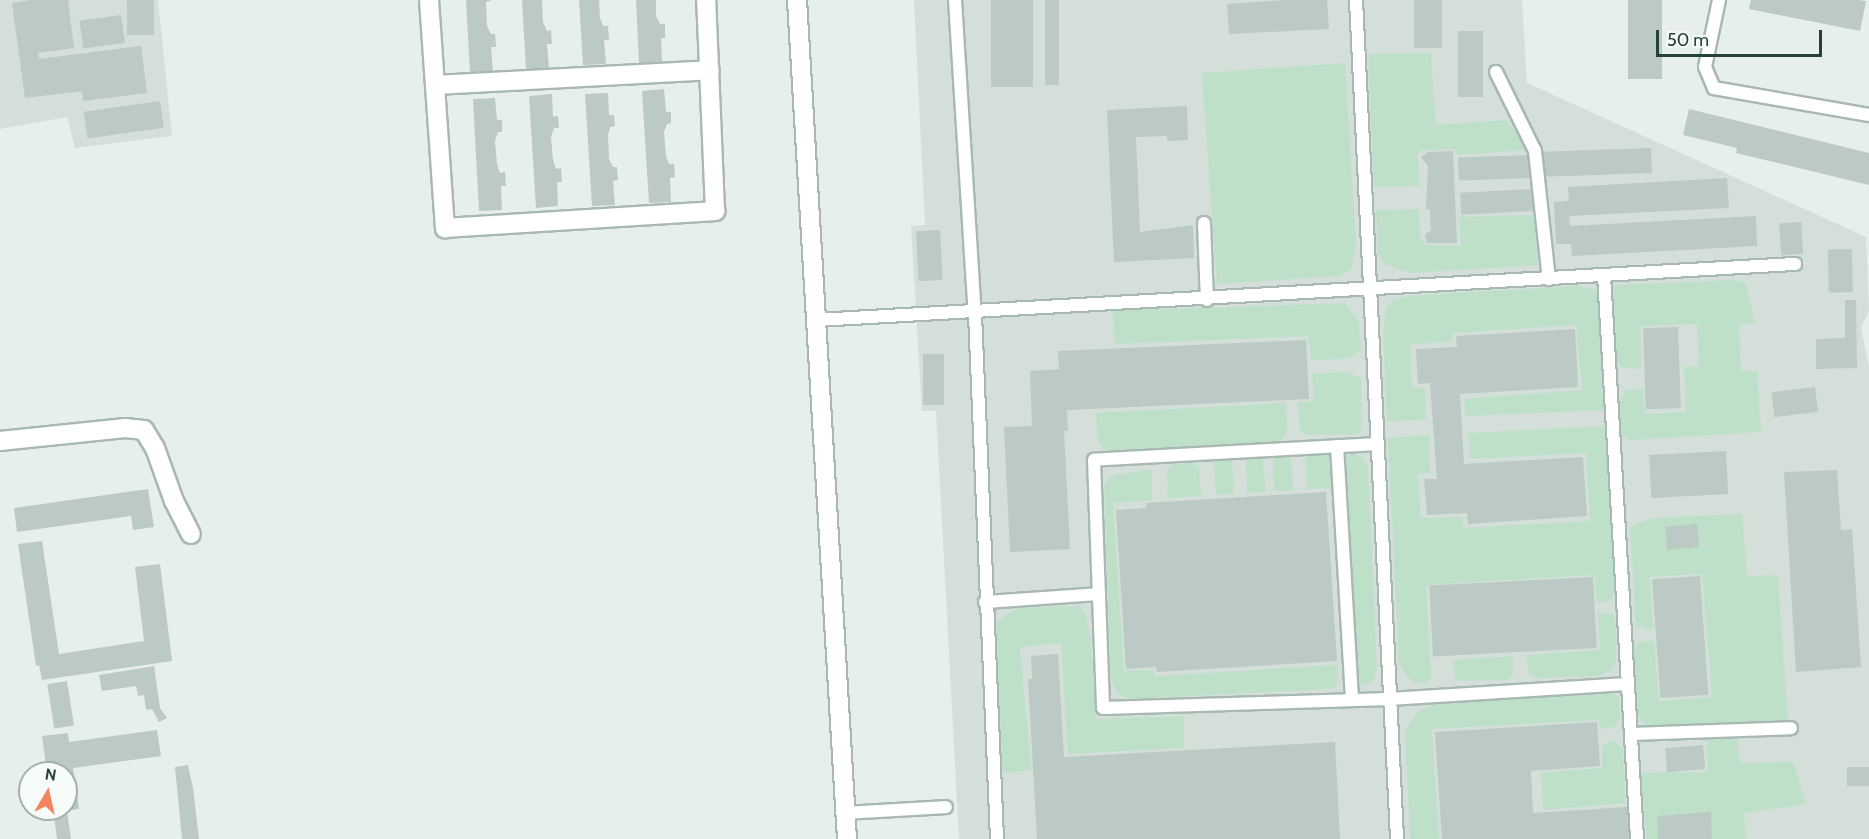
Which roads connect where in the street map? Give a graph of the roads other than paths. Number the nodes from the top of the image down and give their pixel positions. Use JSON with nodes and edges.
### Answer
{"nodes":[{"id":1,"x":429,"y":0,"type":"edge"},
{"id":2,"x":706,"y":0,"type":"edge"},
{"id":3,"x":797,"y":0,"type":"edge"},
{"id":4,"x":955,"y":0,"type":"edge"},
{"id":5,"x":1356,"y":0,"type":"edge"},
{"id":6,"x":1719,"y":0,"type":"edge"},
{"id":7,"x":710,"y":70,"type":"junction"},
{"id":8,"x":1496,"y":72,"type":"dead end"},
{"id":9,"x":435,"y":85,"type":"junction"},
{"id":10,"x":1869,"y":115,"type":"edge"},
{"id":11,"x":1204,"y":222,"type":"dead end"},
{"id":12,"x":1796,"y":264,"type":"dead end"},
{"id":13,"x":1604,"y":275,"type":"junction"},
{"id":14,"x":1549,"y":279,"type":"junction"},
{"id":15,"x":1368,"y":290,"type":"junction"},
{"id":16,"x":1207,"y":300,"type":"junction"},
{"id":17,"x":975,"y":314,"type":"junction"},
{"id":18,"x":817,"y":320,"type":"junction"},
{"id":19,"x":0,"y":441,"type":"edge"},
{"id":20,"x":1376,"y":444,"type":"junction"},
{"id":21,"x":1337,"y":446,"type":"junction"},
{"id":22,"x":191,"y":534,"type":"dead end"},
{"id":23,"x":1099,"y":594,"type":"junction"},
{"id":24,"x":985,"y":602,"type":"junction"},
{"id":25,"x":1628,"y":684,"type":"junction"},
{"id":26,"x":1389,"y":699,"type":"junction"},
{"id":27,"x":1352,"y":700,"type":"junction"},
{"id":28,"x":1791,"y":728,"type":"dead end"},
{"id":29,"x":1631,"y":734,"type":"junction"},
{"id":30,"x":946,"y":807,"type":"dead end"},
{"id":31,"x":846,"y":813,"type":"junction"},
{"id":32,"x":847,"y":839,"type":"edge"},
{"id":33,"x":998,"y":839,"type":"edge"},
{"id":34,"x":1397,"y":839,"type":"edge"},
{"id":35,"x":1637,"y":839,"type":"edge"}],
"edges":[{"from":1,"to":9,"type":"street"},
{"from":2,"to":7,"type":"street"},
{"from":3,"to":18,"type":"street"},
{"from":4,"to":17,"type":"lane"},
{"from":5,"to":15,"type":"lane"},
{"from":6,"to":10,"type":"lane"},
{"from":7,"to":9,"type":"street"},
{"from":7,"to":9,"type":"street"},
{"from":8,"to":14,"type":"lane"},
{"from":11,"to":16,"type":"lane"},
{"from":12,"to":13,"type":"lane"},
{"from":13,"to":14,"type":"lane"},
{"from":13,"to":25,"type":"lane"},
{"from":14,"to":15,"type":"lane"},
{"from":15,"to":16,"type":"lane"},
{"from":15,"to":20,"type":"lane"},
{"from":16,"to":17,"type":"lane"},
{"from":17,"to":18,"type":"lane"},
{"from":17,"to":24,"type":"lane"},
{"from":18,"to":31,"type":"street"},
{"from":19,"to":22,"type":"street"},
{"from":20,"to":21,"type":"lane"},
{"from":20,"to":26,"type":"lane"},
{"from":21,"to":23,"type":"lane"},
{"from":21,"to":27,"type":"lane"},
{"from":23,"to":24,"type":"lane"},
{"from":23,"to":27,"type":"lane"},
{"from":24,"to":33,"type":"lane"},
{"from":25,"to":26,"type":"lane"},
{"from":25,"to":29,"type":"lane"},
{"from":26,"to":27,"type":"lane"},
{"from":26,"to":34,"type":"lane"},
{"from":28,"to":29,"type":"lane"},
{"from":29,"to":35,"type":"lane"},
{"from":30,"to":31,"type":"lane"},
{"from":31,"to":32,"type":"street"}]}
